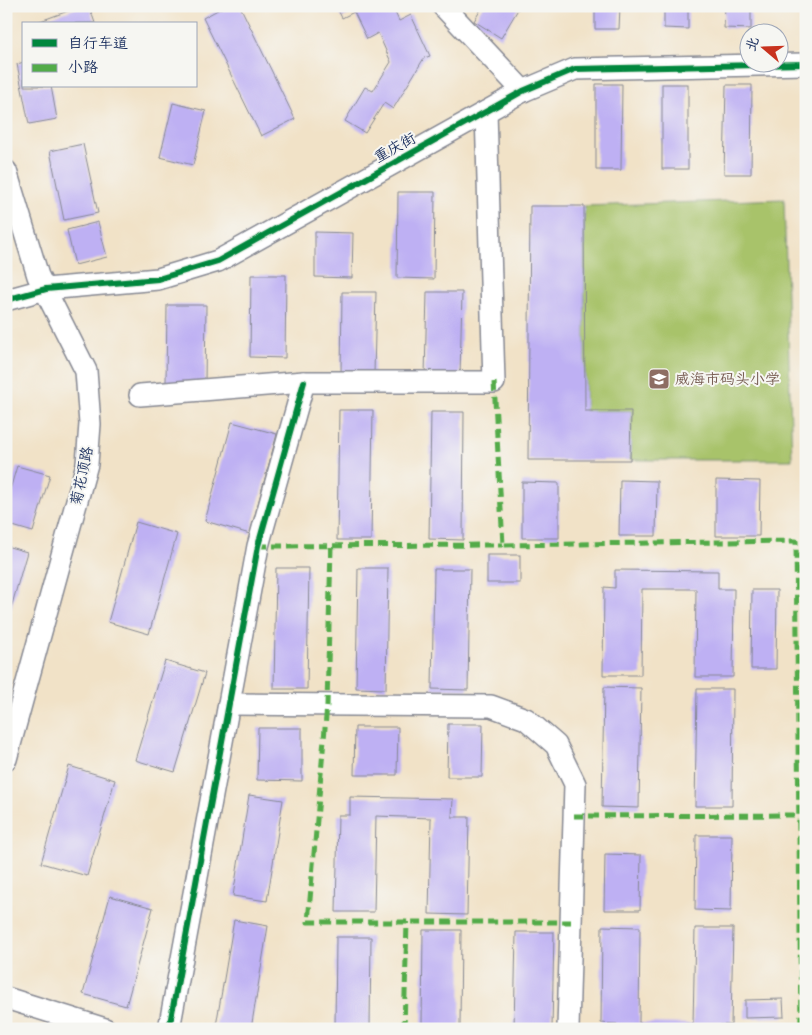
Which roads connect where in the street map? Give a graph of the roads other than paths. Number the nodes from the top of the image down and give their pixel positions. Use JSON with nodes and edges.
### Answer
{"nodes":[{"id":1,"x":443,"y":6,"type":"edge"},
{"id":2,"x":806,"y":64,"type":"edge"},
{"id":3,"x":523,"y":91,"type":"junction"},
{"id":4,"x":486,"y":112,"type":"junction"},
{"id":5,"x":6,"y":170,"type":"edge"},
{"id":6,"x":46,"y":289,"type":"junction"},
{"id":7,"x":6,"y":300,"type":"edge"},
{"id":8,"x":304,"y":382,"type":"junction"},
{"id":9,"x":140,"y":395,"type":"dead end"},
{"id":10,"x":229,"y":704,"type":"junction"},
{"id":11,"x":6,"y":759,"type":"edge"},
{"id":12,"x":6,"y":998,"type":"edge"},
{"id":13,"x":105,"y":1029,"type":"edge"},
{"id":14,"x":169,"y":1029,"type":"edge"},
{"id":15,"x":568,"y":1029,"type":"edge"}],
"edges":[{"from":1,"to":3,"type":"street"},
{"from":2,"to":3,"type":"street","name":"重庆街"},
{"from":3,"to":4,"type":"street","name":"重庆街"},
{"from":4,"to":6,"type":"street","name":"重庆街"},
{"from":4,"to":8,"type":"street"},
{"from":5,"to":6,"type":"street","name":"菊花顶路"},
{"from":6,"to":7,"type":"street","name":"重庆街"},
{"from":6,"to":11,"type":"street","name":"菊花顶路"},
{"from":8,"to":9,"type":"street"},
{"from":8,"to":10,"type":"street"},
{"from":10,"to":14,"type":"street"},
{"from":10,"to":15,"type":"street"},
{"from":12,"to":13,"type":"street"}]}
